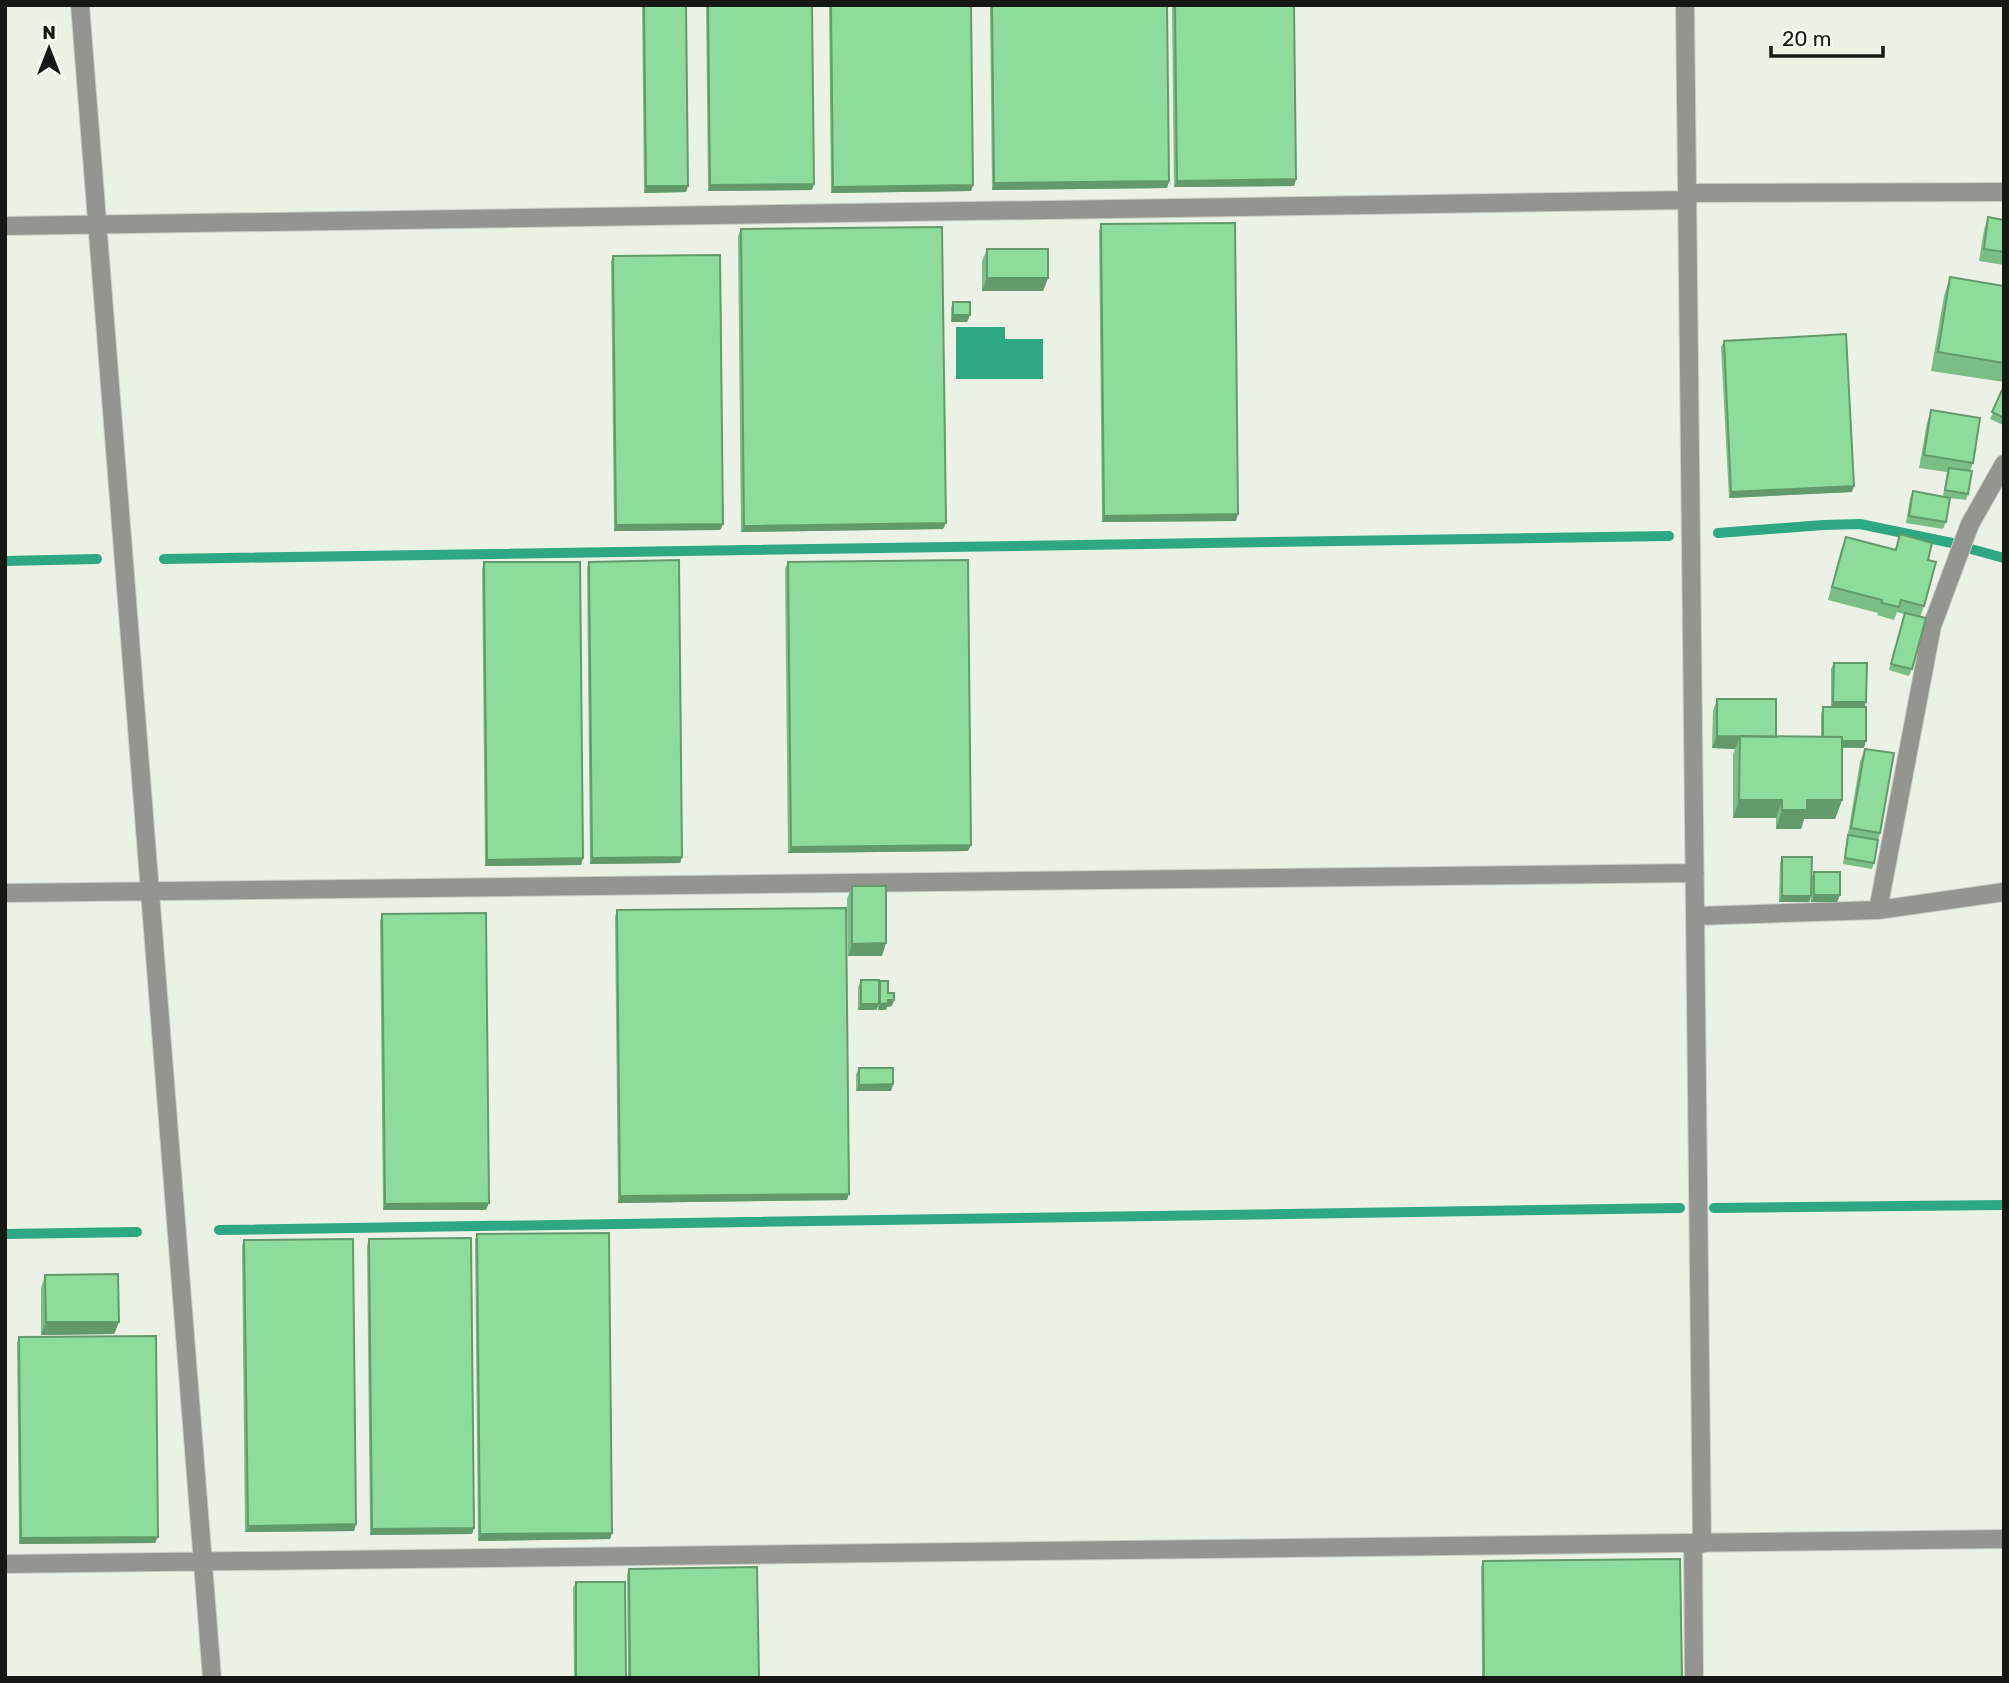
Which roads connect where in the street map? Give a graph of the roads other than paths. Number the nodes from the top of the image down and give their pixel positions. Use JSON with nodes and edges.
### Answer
{"nodes":[{"id":1,"x":80,"y":5,"type":"edge"},
{"id":2,"x":1685,"y":5,"type":"edge"},
{"id":3,"x":2004,"y":192,"type":"edge"},
{"id":4,"x":1688,"y":196,"type":"junction"},
{"id":5,"x":97,"y":225,"type":"junction"},
{"id":6,"x":5,"y":226,"type":"edge"},
{"id":7,"x":2004,"y":464,"type":"edge"},
{"id":8,"x":1695,"y":873,"type":"junction"},
{"id":9,"x":149,"y":891,"type":"junction"},
{"id":10,"x":2004,"y":892,"type":"edge"},
{"id":11,"x":5,"y":893,"type":"edge"},
{"id":12,"x":1878,"y":910,"type":"junction"},
{"id":13,"x":1696,"y":916,"type":"junction"},
{"id":14,"x":2004,"y":1539,"type":"edge"},
{"id":15,"x":1698,"y":1544,"type":"junction"},
{"id":16,"x":203,"y":1560,"type":"junction"},
{"id":17,"x":5,"y":1564,"type":"edge"},
{"id":18,"x":212,"y":1678,"type":"edge"},
{"id":19,"x":1695,"y":1678,"type":"edge"}],
"edges":[{"from":1,"to":5,"type":"street"},
{"from":2,"to":4,"type":"street"},
{"from":3,"to":4,"type":"street"},
{"from":4,"to":5,"type":"street"},
{"from":4,"to":8,"type":"street"},
{"from":5,"to":6,"type":"street"},
{"from":5,"to":9,"type":"street"},
{"from":7,"to":12,"type":"street"},
{"from":8,"to":9,"type":"street"},
{"from":8,"to":13,"type":"street"},
{"from":9,"to":11,"type":"street"},
{"from":9,"to":16,"type":"street"},
{"from":10,"to":12,"type":"street"},
{"from":12,"to":13,"type":"street"},
{"from":13,"to":15,"type":"street"},
{"from":14,"to":15,"type":"street"},
{"from":15,"to":16,"type":"street"},
{"from":15,"to":19,"type":"street"},
{"from":16,"to":17,"type":"street"},
{"from":16,"to":18,"type":"street"}]}
